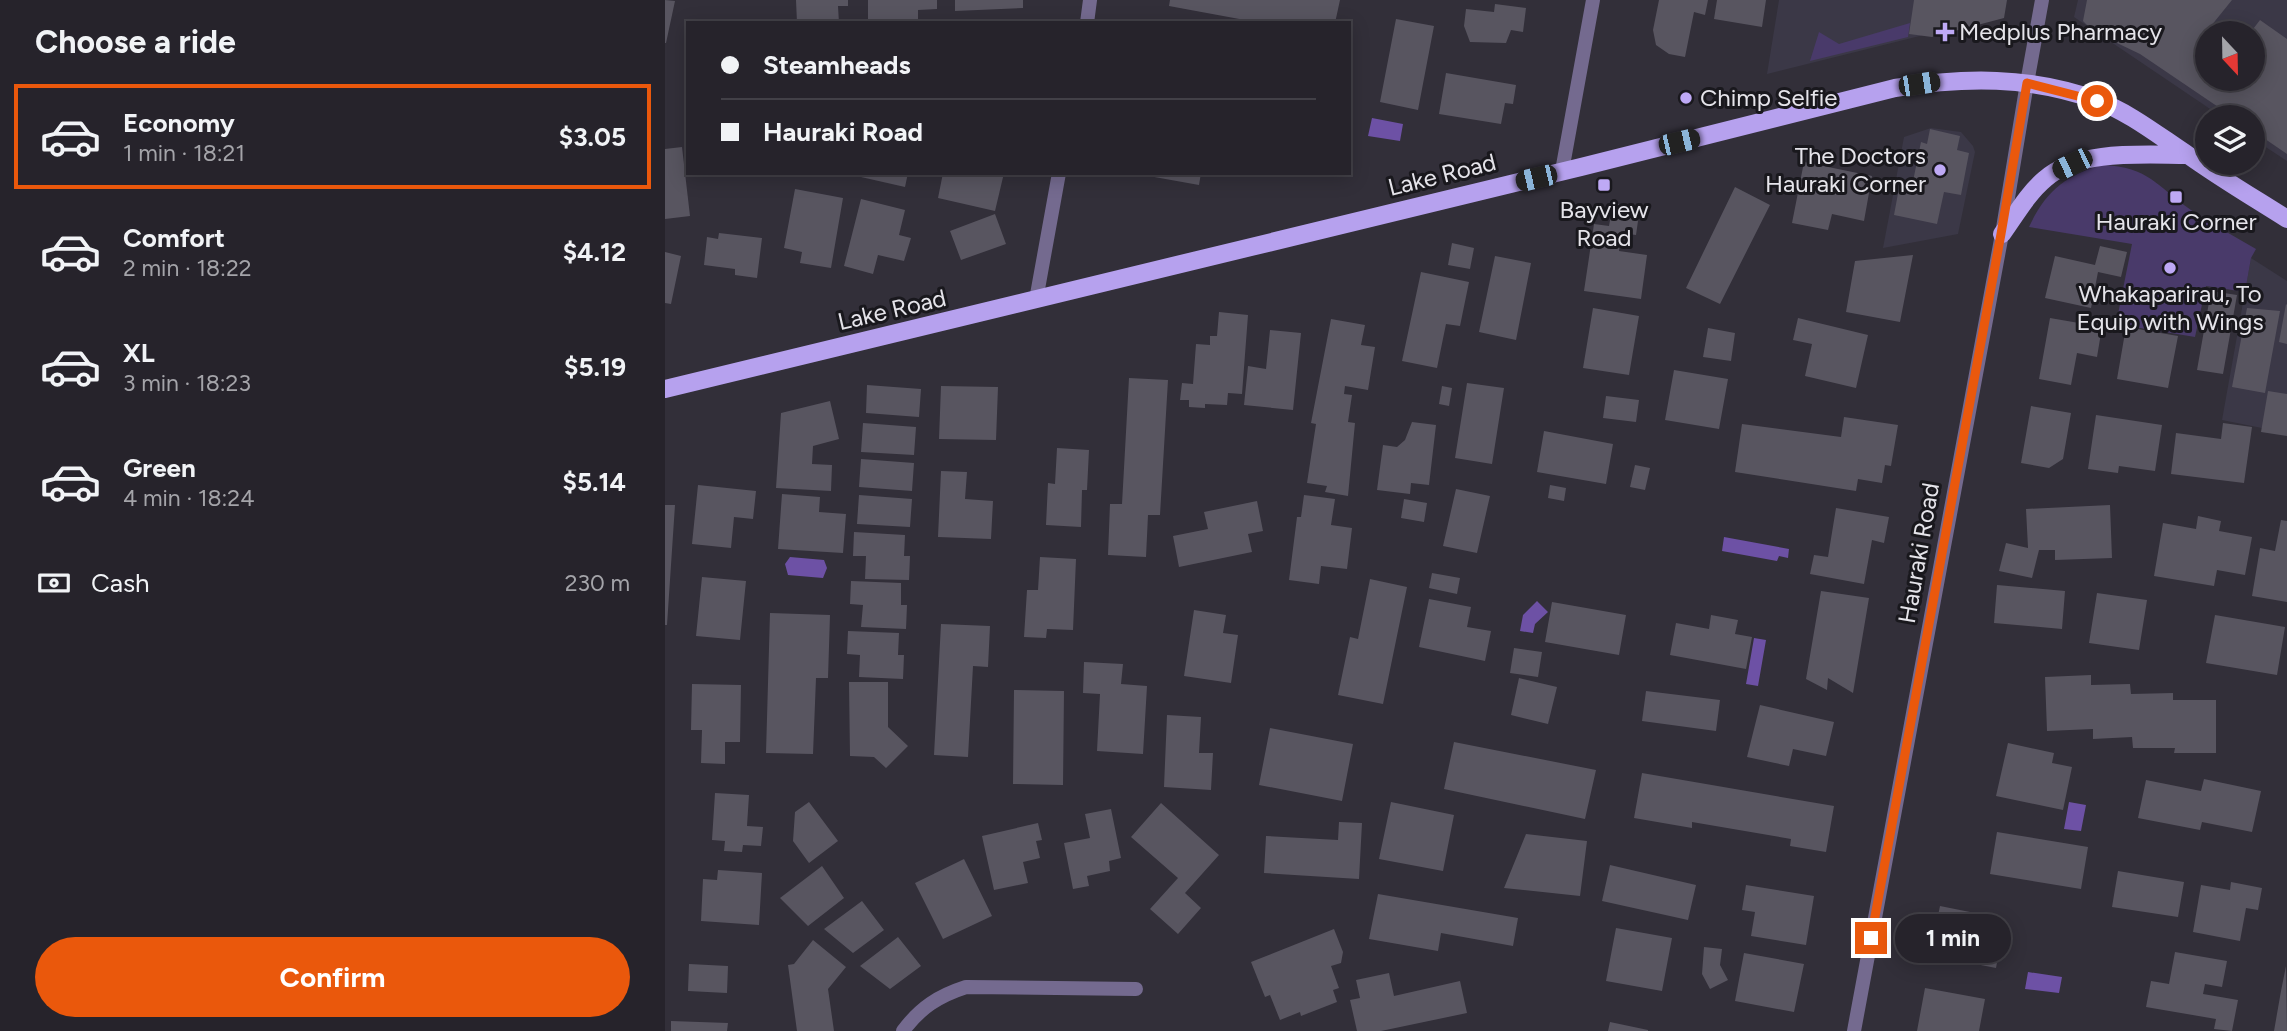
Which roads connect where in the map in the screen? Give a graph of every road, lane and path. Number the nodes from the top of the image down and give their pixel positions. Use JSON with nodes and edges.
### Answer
{"nodes":[{"id":1,"x":1090,"y":0,"type":"edge"},
{"id":2,"x":1593,"y":0,"type":"edge"},
{"id":3,"x":2042,"y":0,"type":"edge"},
{"id":4,"x":1087,"y":21,"type":"edge"},
{"id":5,"x":2027,"y":83,"type":"junction"},
{"id":6,"x":2187,"y":155,"type":"junction"},
{"id":7,"x":1562,"y":171,"type":"junction"},
{"id":8,"x":1059,"y":175,"type":"edge"},
{"id":9,"x":2287,"y":219,"type":"edge"},
{"id":10,"x":2001,"y":234,"type":"junction"},
{"id":11,"x":1036,"y":300,"type":"junction"},
{"id":12,"x":665,"y":389,"type":"edge"},
{"id":13,"x":1136,"y":989,"type":"dead end"},
{"id":14,"x":903,"y":1031,"type":"edge"},
{"id":15,"x":1854,"y":1031,"type":"edge"}],
"edges":[{"from":1,"to":4,"type":"street"},
{"from":2,"to":7,"type":"street"},
{"from":3,"to":5,"type":"street","name":"Hauraki Road"},
{"from":5,"to":6,"type":"main road","name":"Lake Road"},
{"from":5,"to":7,"type":"main road","name":"Lake Road"},
{"from":5,"to":10,"type":"street","name":"Hauraki Road"},
{"from":6,"to":9,"type":"main road","name":"Lake Road"},
{"from":6,"to":10,"type":"main road"},
{"from":7,"to":11,"type":"main road","name":"Lake Road"},
{"from":8,"to":11,"type":"street"},
{"from":10,"to":15,"type":"street","name":"Hauraki Road"},
{"from":11,"to":12,"type":"main road","name":"Lake Road"},
{"from":13,"to":14,"type":"street"}]}
